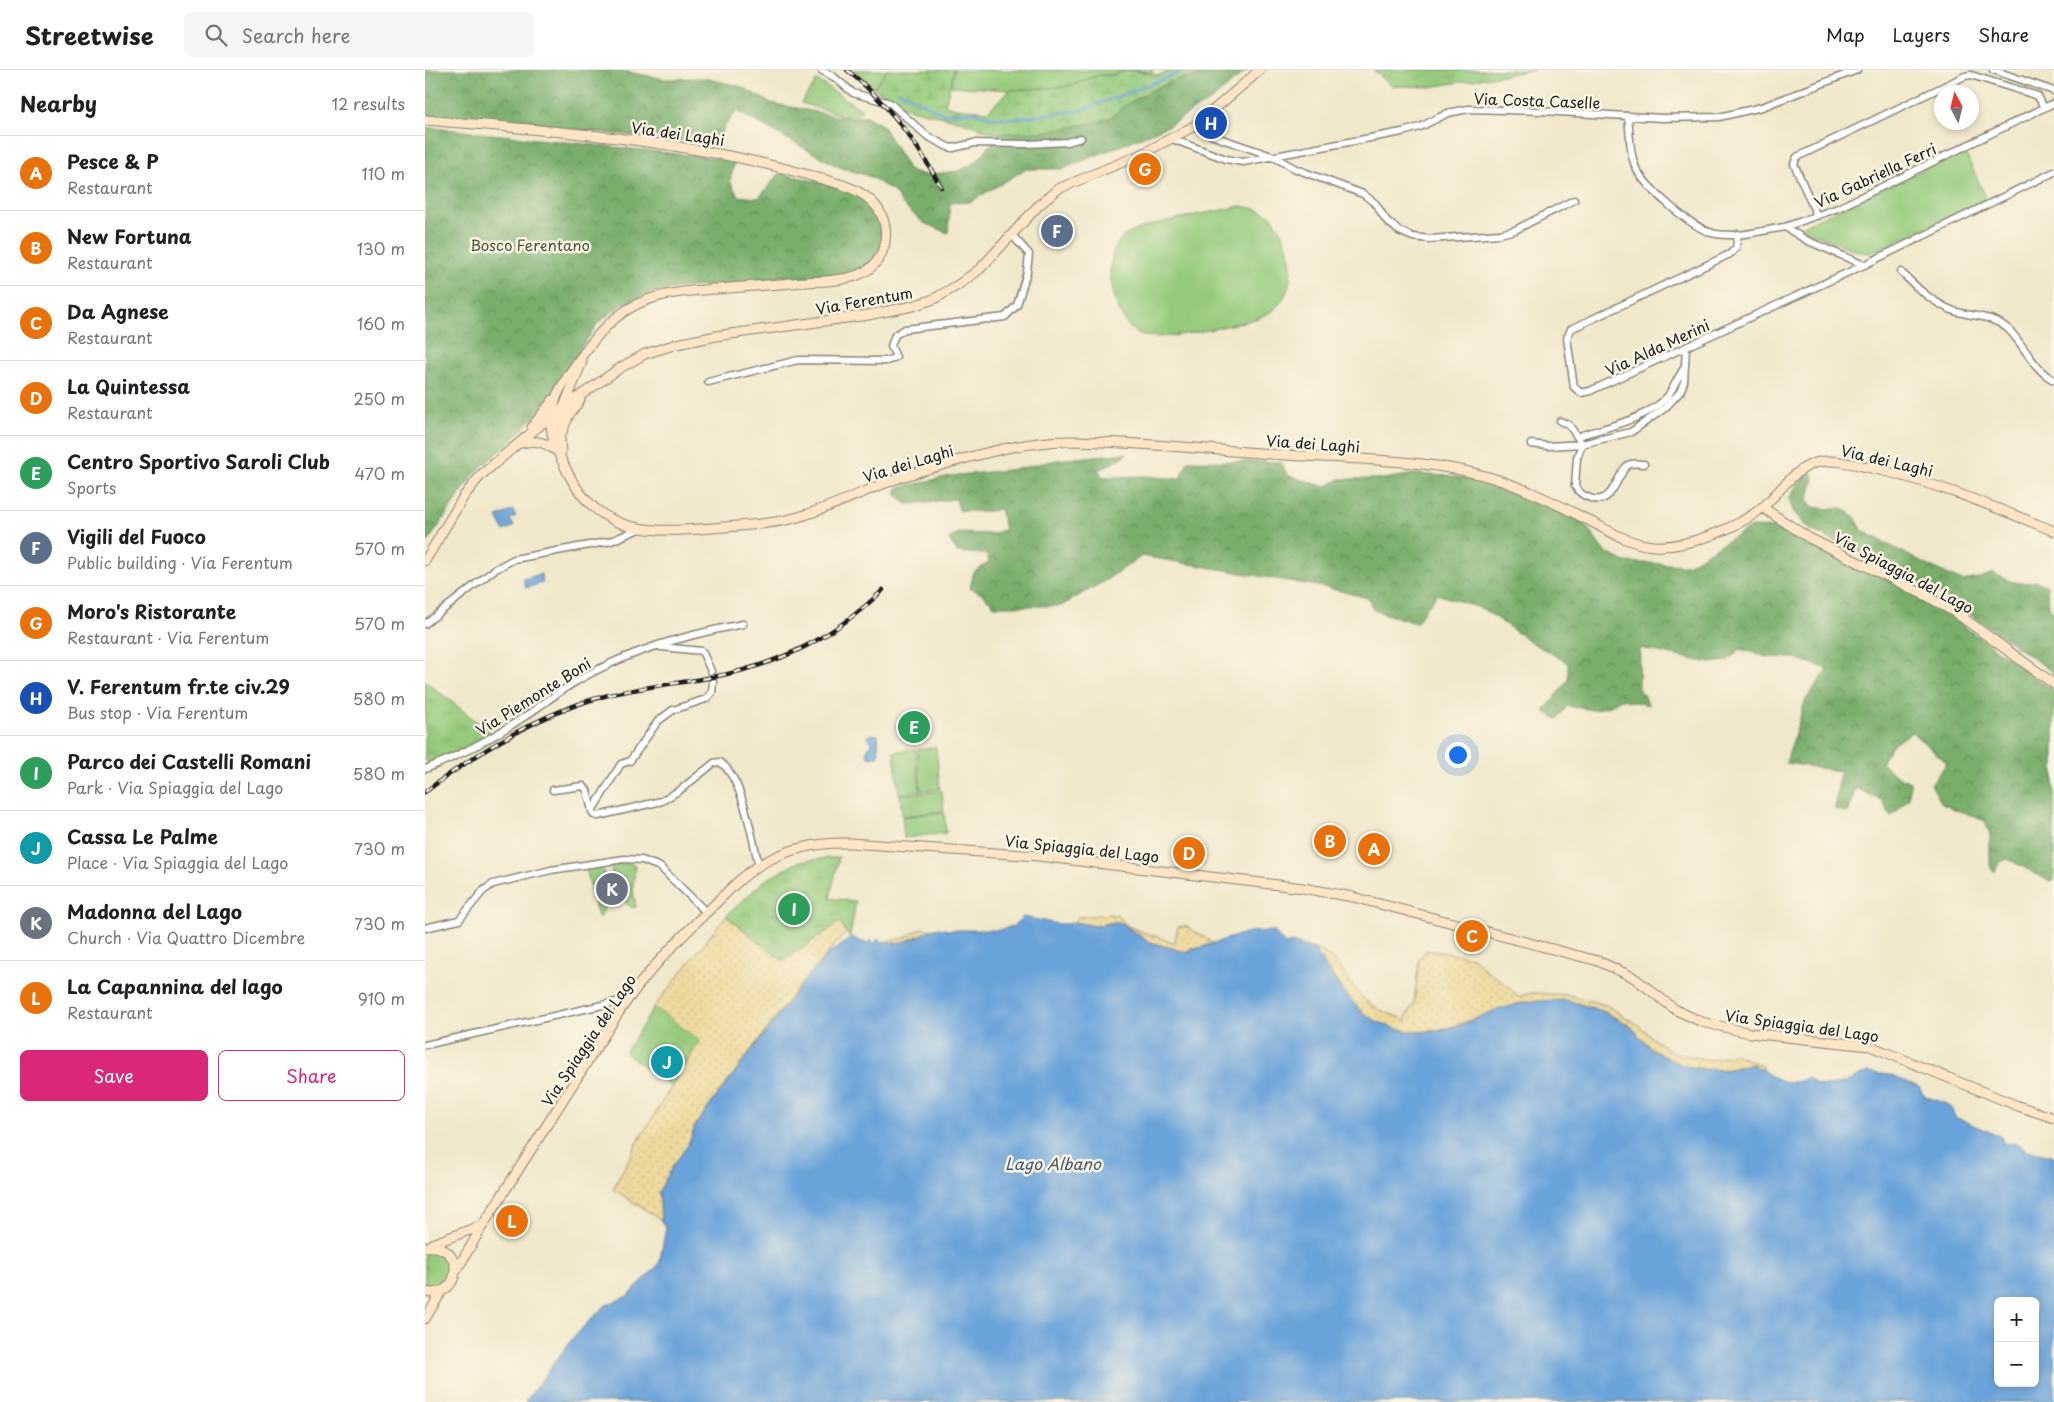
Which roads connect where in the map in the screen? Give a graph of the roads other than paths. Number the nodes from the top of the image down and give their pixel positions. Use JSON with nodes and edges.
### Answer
{"nodes":[{"id":1,"x":821,"y":70,"type":"edge"},
{"id":2,"x":1260,"y":70,"type":"edge"},
{"id":3,"x":1857,"y":70,"type":"edge"},
{"id":4,"x":1993,"y":70,"type":"edge"},
{"id":5,"x":2054,"y":91,"type":"edge"},
{"id":6,"x":2054,"y":103,"type":"edge"},
{"id":7,"x":2044,"y":108,"type":"junction"},
{"id":8,"x":1628,"y":116,"type":"junction"},
{"id":9,"x":425,"y":120,"type":"edge"},
{"id":10,"x":1196,"y":124,"type":"junction"},
{"id":11,"x":1081,"y":138,"type":"dead end"},
{"id":12,"x":1172,"y":139,"type":"junction"},
{"id":13,"x":1271,"y":156,"type":"junction"},
{"id":14,"x":2054,"y":172,"type":"edge"},
{"id":15,"x":1574,"y":200,"type":"dead end"},
{"id":16,"x":1817,"y":216,"type":"junction"},
{"id":17,"x":1785,"y":227,"type":"junction"},
{"id":18,"x":1738,"y":234,"type":"junction"},
{"id":19,"x":1012,"y":235,"type":"junction"},
{"id":20,"x":1864,"y":265,"type":"junction"},
{"id":21,"x":1901,"y":272,"type":"dead end"},
{"id":22,"x":589,"y":346,"type":"junction"},
{"id":23,"x":1686,"y":348,"type":"junction"},
{"id":24,"x":1686,"y":366,"type":"junction"},
{"id":25,"x":577,"y":373,"type":"junction"},
{"id":26,"x":2054,"y":380,"type":"edge"},
{"id":27,"x":708,"y":382,"type":"dead end"},
{"id":28,"x":599,"y":383,"type":"junction"},
{"id":29,"x":558,"y":391,"type":"junction"},
{"id":30,"x":584,"y":394,"type":"junction"},
{"id":31,"x":563,"y":408,"type":"junction"},
{"id":32,"x":551,"y":416,"type":"junction"},
{"id":33,"x":1559,"y":421,"type":"dead end"},
{"id":34,"x":1581,"y":436,"type":"dead end"},
{"id":35,"x":560,"y":439,"type":"junction"},
{"id":36,"x":519,"y":444,"type":"junction"},
{"id":37,"x":1531,"y":444,"type":"dead end"},
{"id":38,"x":1582,"y":444,"type":"junction"},
{"id":39,"x":560,"y":456,"type":"junction"},
{"id":40,"x":1644,"y":464,"type":"dead end"},
{"id":41,"x":1762,"y":507,"type":"junction"},
{"id":42,"x":639,"y":529,"type":"junction"},
{"id":43,"x":2054,"y":531,"type":"edge"},
{"id":44,"x":425,"y":561,"type":"edge"},
{"id":45,"x":425,"y":624,"type":"edge"},
{"id":46,"x":743,"y":624,"type":"dead end"},
{"id":47,"x":655,"y":646,"type":"junction"},
{"id":48,"x":711,"y":671,"type":"dead end"},
{"id":49,"x":713,"y":681,"type":"dead end"},
{"id":50,"x":2054,"y":684,"type":"edge"},
{"id":51,"x":425,"y":769,"type":"edge"},
{"id":52,"x":553,"y":790,"type":"dead end"},
{"id":53,"x":592,"y":811,"type":"junction"},
{"id":54,"x":759,"y":866,"type":"junction"},
{"id":55,"x":706,"y":912,"type":"junction"},
{"id":56,"x":425,"y":928,"type":"edge"},
{"id":57,"x":629,"y":999,"type":"junction"},
{"id":58,"x":425,"y":1046,"type":"edge"},
{"id":59,"x":2054,"y":1118,"type":"edge"},
{"id":60,"x":483,"y":1225,"type":"junction"},
{"id":61,"x":425,"y":1247,"type":"edge"},
{"id":62,"x":455,"y":1272,"type":"junction"},
{"id":63,"x":442,"y":1291,"type":"junction"},
{"id":64,"x":425,"y":1292,"type":"edge"},
{"id":65,"x":425,"y":1319,"type":"edge"}],
"edges":[{"from":1,"to":11,"type":"street"},
{"from":2,"to":10,"type":"main road","name":"Via Ferentum"},
{"from":3,"to":8,"type":"street","name":"Via Costa Caselle"},
{"from":4,"to":5,"type":"street"},
{"from":6,"to":7,"type":"street","name":"Via Gabriella Ferri"},
{"from":7,"to":16,"type":"street","name":"Via Gabriella Ferri"},
{"from":7,"to":16,"type":"street"},
{"from":8,"to":13,"type":"street","name":"Via Costa Caselle"},
{"from":8,"to":18,"type":"street"},
{"from":9,"to":22,"type":"main road","name":"Via dei Laghi"},
{"from":10,"to":12,"type":"main road","name":"Via Ferentum"},
{"from":10,"to":13,"type":"street"},
{"from":12,"to":13,"type":"street","name":"Via Costa Caselle"},
{"from":12,"to":19,"type":"main road","name":"Via Ferentum"},
{"from":13,"to":15,"type":"street"},
{"from":14,"to":20,"type":"street"},
{"from":16,"to":17,"type":"street","name":"Via Gabriella Ferri"},
{"from":17,"to":18,"type":"street"},
{"from":17,"to":20,"type":"street"},
{"from":18,"to":23,"type":"street","name":"Via Alda Merini"},
{"from":19,"to":27,"type":"street"},
{"from":19,"to":28,"type":"main road","name":"Via Ferentum"},
{"from":20,"to":23,"type":"street","name":"Via Alda Merini"},
{"from":21,"to":26,"type":"street"},
{"from":22,"to":25,"type":"main road","name":"Via dei Laghi"},
{"from":22,"to":29,"type":"main road","name":"Via dei Laghi"},
{"from":23,"to":24,"type":"street"},
{"from":24,"to":34,"type":"street"},
{"from":24,"to":38,"type":"street"},
{"from":25,"to":28,"type":"main road"},
{"from":25,"to":31,"type":"main road","name":"Via dei Laghi"},
{"from":28,"to":30,"type":"main road","name":"Via Ferentum"},
{"from":29,"to":32,"type":"main road","name":"Via dei Laghi"},
{"from":29,"to":36,"type":"main road"},
{"from":30,"to":31,"type":"main road","name":"Via Ferentum"},
{"from":30,"to":35,"type":"main road"},
{"from":31,"to":32,"type":"main road","name":"Via Ferentum"},
{"from":31,"to":35,"type":"main road","name":"Via dei Laghi"},
{"from":32,"to":36,"type":"main road","name":"Via Ferentum"},
{"from":32,"to":39,"type":"main road","name":"Via dei Laghi"},
{"from":33,"to":38,"type":"street"},
{"from":35,"to":39,"type":"main road","name":"Via dei Laghi"},
{"from":36,"to":39,"type":"main road"},
{"from":36,"to":44,"type":"main road"},
{"from":37,"to":38,"type":"street"},
{"from":38,"to":40,"type":"street"},
{"from":39,"to":42,"type":"main road","name":"Via dei Laghi"},
{"from":41,"to":42,"type":"main road","name":"Via dei Laghi"},
{"from":41,"to":43,"type":"main road","name":"Via dei Laghi"},
{"from":41,"to":50,"type":"main road","name":"Via Spiaggia del Lago"},
{"from":42,"to":45,"type":"street"},
{"from":46,"to":47,"type":"street","name":"Via Piemonte Boni"},
{"from":47,"to":48,"type":"street"},
{"from":47,"to":51,"type":"street","name":"Via Piemonte Boni"},
{"from":49,"to":53,"type":"street"},
{"from":52,"to":53,"type":"street"},
{"from":53,"to":54,"type":"street"},
{"from":54,"to":55,"type":"main road","name":"Via Spiaggia del Lago"},
{"from":54,"to":59,"type":"main road","name":"Via Spiaggia del Lago"},
{"from":55,"to":56,"type":"street"},
{"from":55,"to":57,"type":"main road","name":"Via Spiaggia del Lago"},
{"from":57,"to":58,"type":"street"},
{"from":57,"to":60,"type":"main road","name":"Via Spiaggia del Lago"},
{"from":60,"to":61,"type":"main road"},
{"from":60,"to":62,"type":"main road","name":"Via Spiaggia del Lago"},
{"from":61,"to":62,"type":"main road"},
{"from":62,"to":63,"type":"main road","name":"Via Spiaggia del Lago"},
{"from":63,"to":64,"type":"main road"},
{"from":63,"to":65,"type":"main road"}]}
